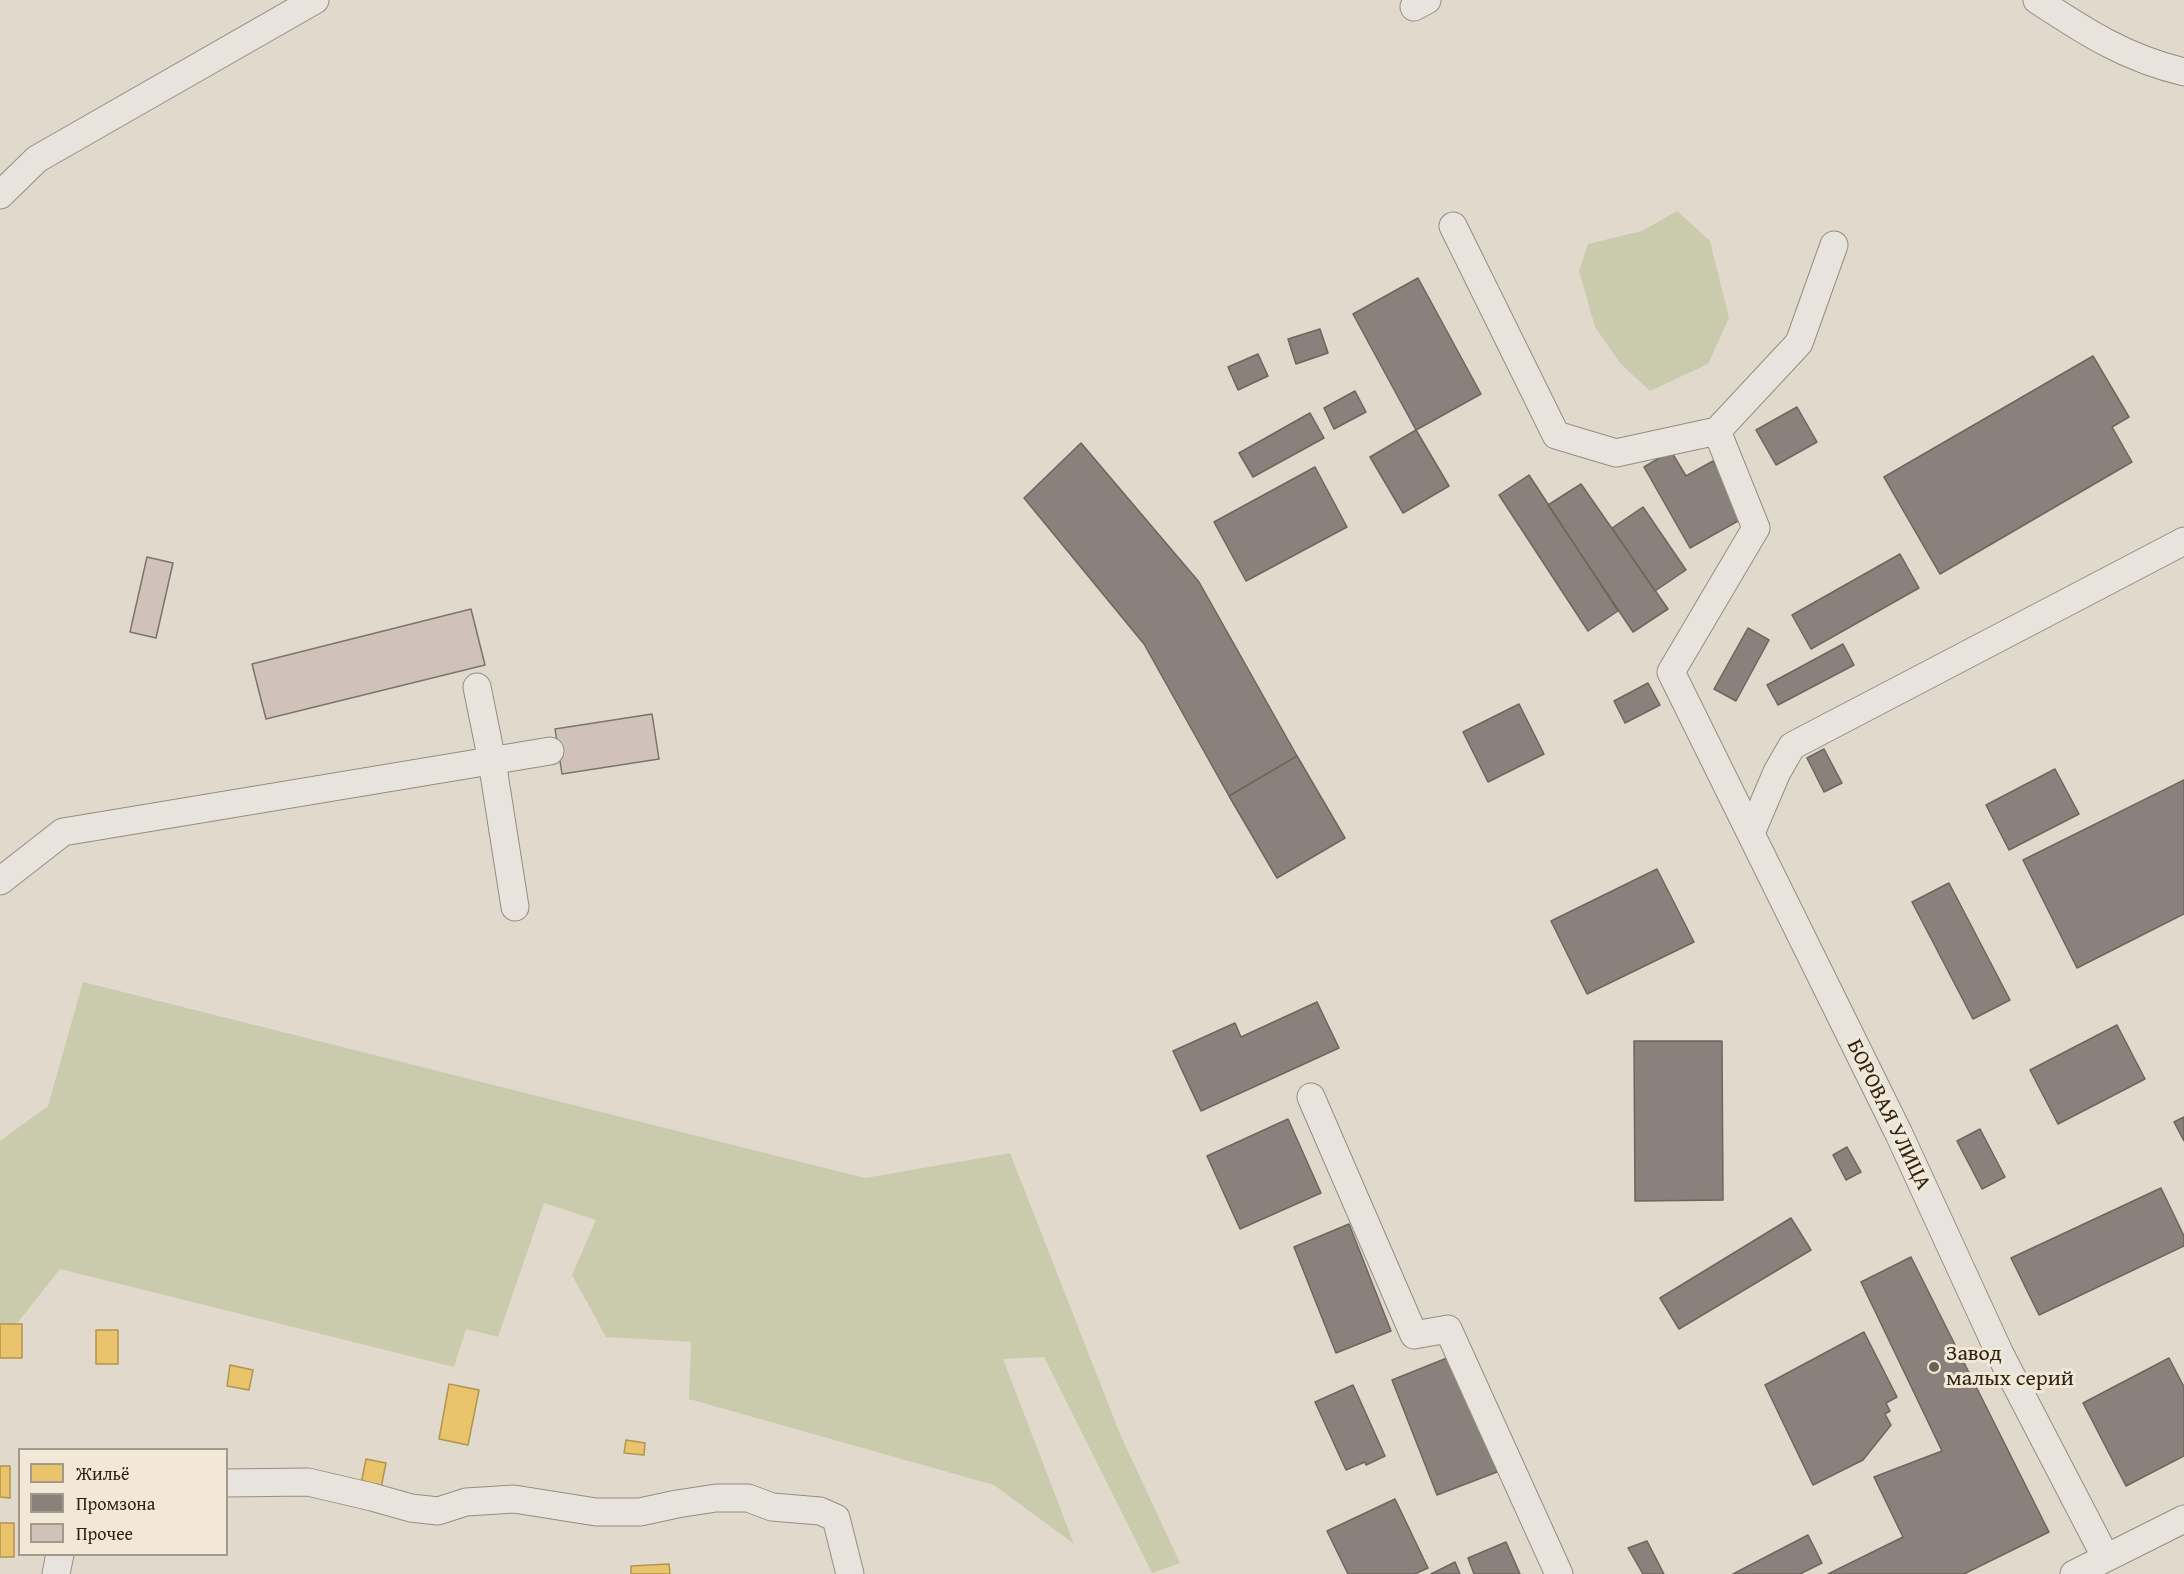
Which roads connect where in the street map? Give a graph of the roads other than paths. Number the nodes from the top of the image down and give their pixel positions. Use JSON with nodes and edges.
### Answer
{"nodes":[{"id":1,"x":315,"y":0,"type":"edge"},
{"id":2,"x":2037,"y":0,"type":"edge"},
{"id":3,"x":2184,"y":72,"type":"edge"},
{"id":4,"x":0,"y":195,"type":"edge"},
{"id":5,"x":1453,"y":226,"type":"dead end"},
{"id":6,"x":1834,"y":245,"type":"dead end"},
{"id":7,"x":1717,"y":431,"type":"junction"},
{"id":8,"x":2184,"y":541,"type":"edge"},
{"id":9,"x":477,"y":687,"type":"dead end"},
{"id":10,"x":550,"y":751,"type":"dead end"},
{"id":11,"x":492,"y":761,"type":"junction"},
{"id":12,"x":1751,"y":833,"type":"junction"},
{"id":13,"x":0,"y":881,"type":"edge"},
{"id":14,"x":515,"y":907,"type":"dead end"},
{"id":15,"x":1311,"y":1097,"type":"dead end"},
{"id":16,"x":228,"y":1483,"type":"edge"},
{"id":17,"x":2184,"y":1519,"type":"edge"},
{"id":18,"x":60,"y":1556,"type":"edge"},
{"id":19,"x":2106,"y":1558,"type":"junction"},
{"id":20,"x":56,"y":1574,"type":"edge"},
{"id":21,"x":850,"y":1574,"type":"edge"},
{"id":22,"x":1559,"y":1574,"type":"edge"},
{"id":23,"x":2074,"y":1574,"type":"edge"}],
"edges":[{"from":1,"to":4,"type":"street"},
{"from":2,"to":3,"type":"street"},
{"from":5,"to":7,"type":"street"},
{"from":6,"to":7,"type":"street"},
{"from":7,"to":12,"type":"street","name":"БОРОВАЯ УЛИЦА"},
{"from":8,"to":12,"type":"street"},
{"from":9,"to":11,"type":"street"},
{"from":10,"to":11,"type":"street"},
{"from":11,"to":13,"type":"street"},
{"from":11,"to":14,"type":"street"},
{"from":12,"to":19,"type":"street","name":"БОРОВАЯ УЛИЦА"},
{"from":15,"to":22,"type":"street"},
{"from":16,"to":21,"type":"street"},
{"from":17,"to":19,"type":"street"},
{"from":18,"to":20,"type":"street"},
{"from":19,"to":23,"type":"street"}]}
